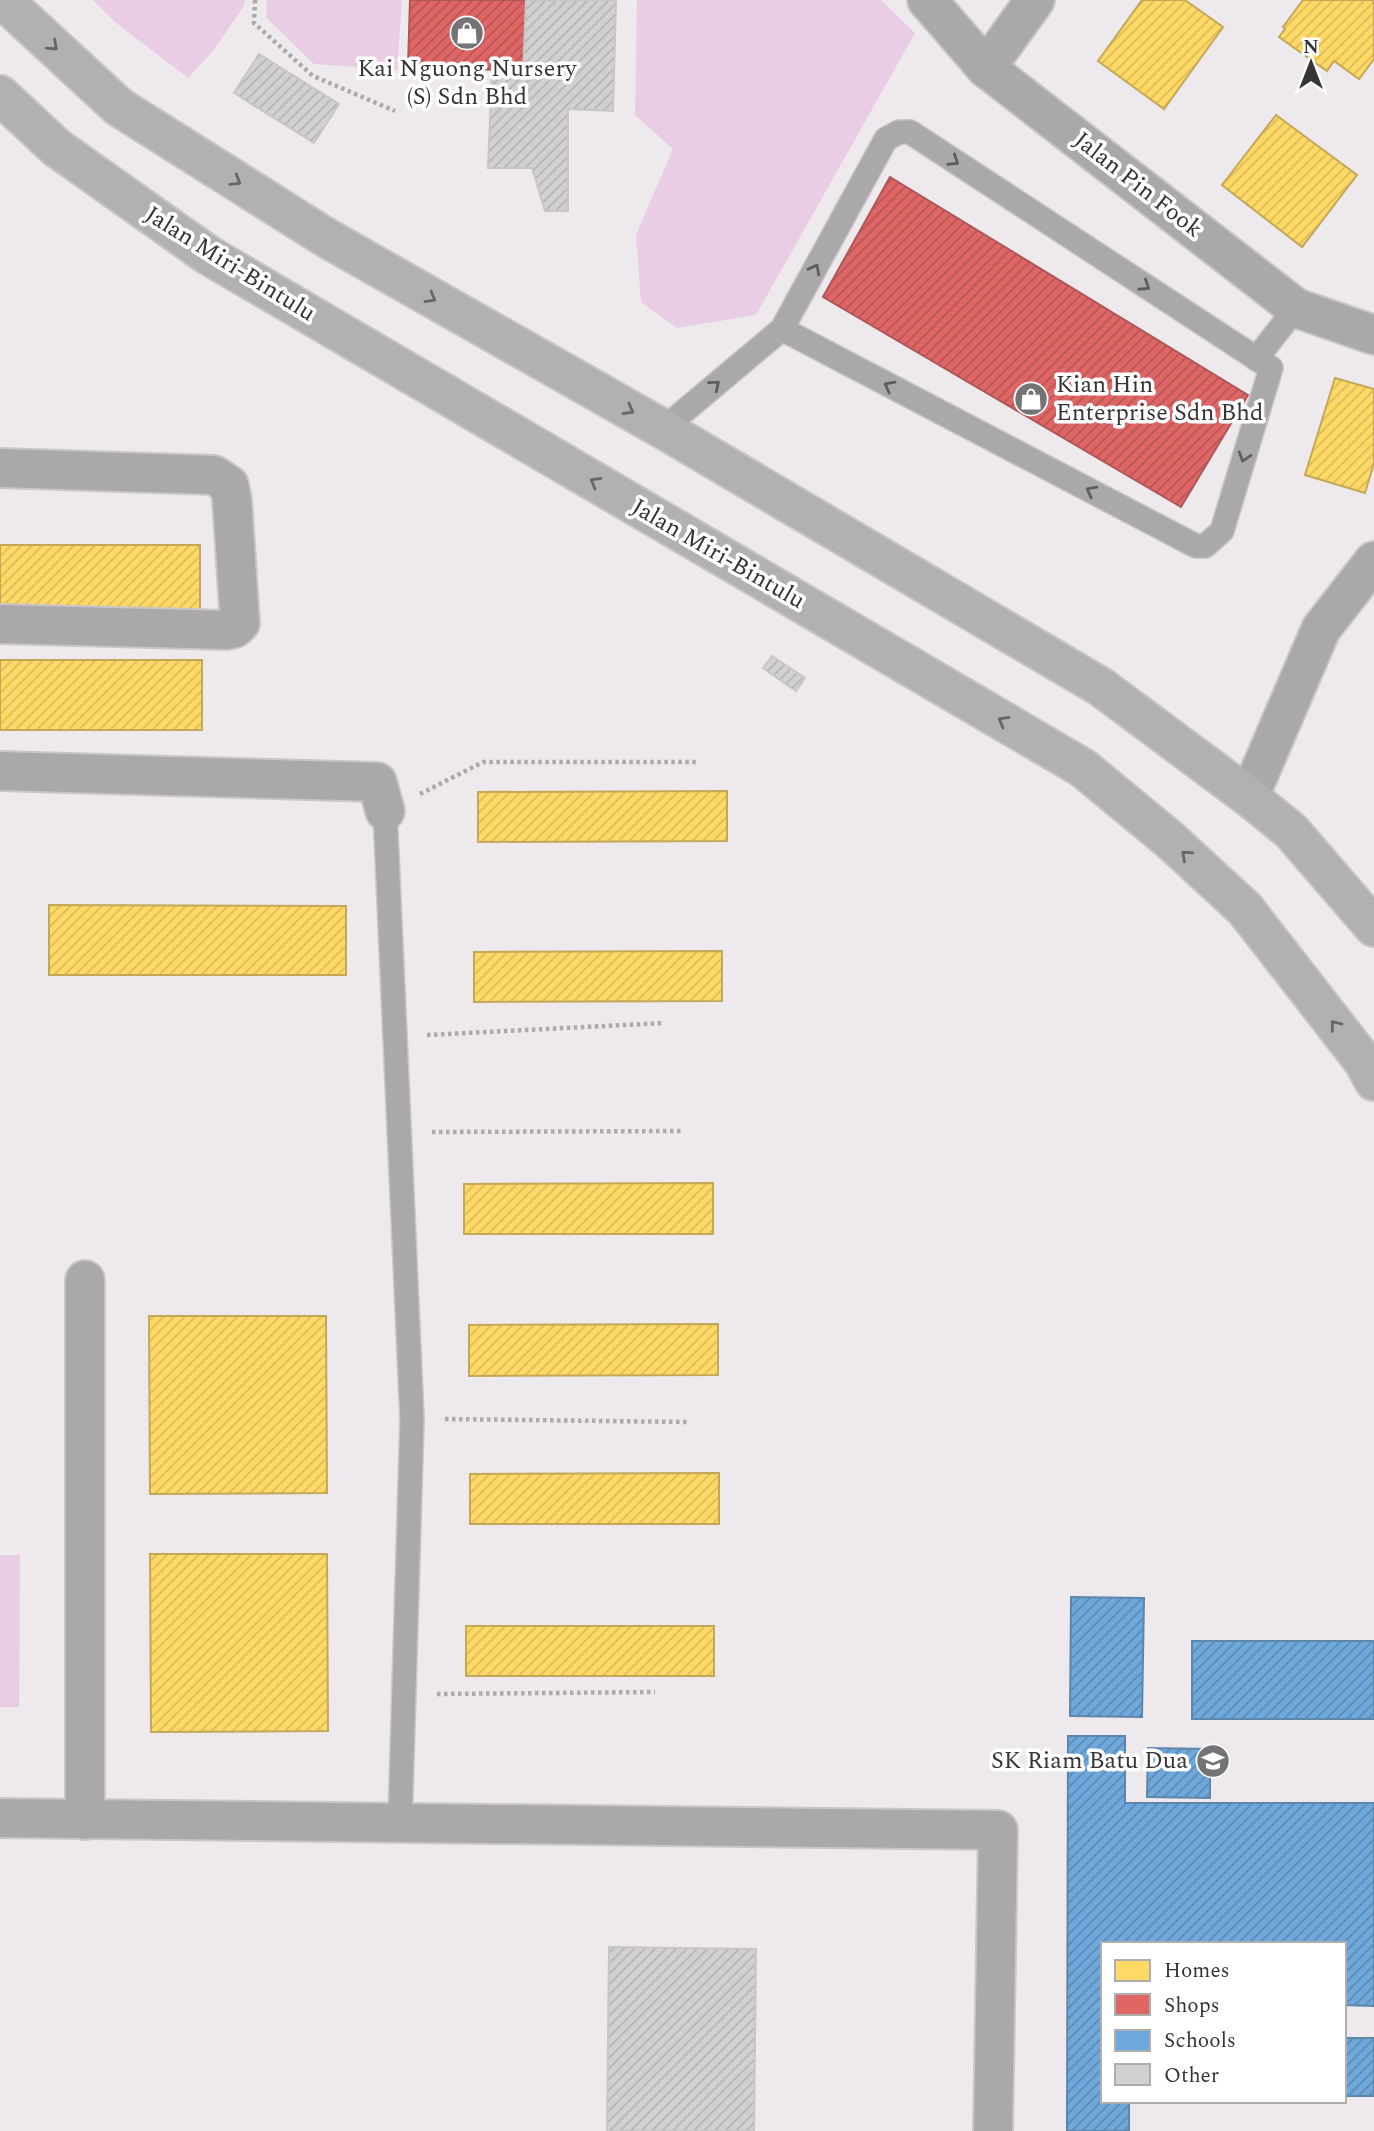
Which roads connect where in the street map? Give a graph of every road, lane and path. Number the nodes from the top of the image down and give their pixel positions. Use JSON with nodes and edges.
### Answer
{"nodes":[{"id":1,"x":3,"y":0,"type":"edge"},
{"id":2,"x":255,"y":0,"type":"edge"},
{"id":3,"x":927,"y":0,"type":"edge"},
{"id":4,"x":1035,"y":0,"type":"edge"},
{"id":5,"x":986,"y":68,"type":"junction"},
{"id":6,"x":0,"y":95,"type":"edge"},
{"id":7,"x":395,"y":111,"type":"dead end"},
{"id":8,"x":1296,"y":308,"type":"junction"},
{"id":9,"x":782,"y":329,"type":"junction"},
{"id":10,"x":1374,"y":335,"type":"edge"},
{"id":11,"x":1256,"y":359,"type":"junction"},
{"id":12,"x":663,"y":429,"type":"junction"},
{"id":13,"x":0,"y":468,"type":"edge"},
{"id":14,"x":1374,"y":561,"type":"edge"},
{"id":15,"x":0,"y":624,"type":"edge"},
{"id":16,"x":699,"y":762,"type":"dead end"},
{"id":17,"x":0,"y":771,"type":"edge"},
{"id":18,"x":1249,"y":797,"type":"junction"},
{"id":19,"x":385,"y":811,"type":"junction"},
{"id":20,"x":1374,"y":926,"type":"edge"},
{"id":21,"x":664,"y":1023,"type":"dead end"},
{"id":22,"x":395,"y":1037,"type":"junction"},
{"id":23,"x":1374,"y":1081,"type":"edge"},
{"id":24,"x":682,"y":1131,"type":"dead end"},
{"id":25,"x":400,"y":1133,"type":"junction"},
{"id":26,"x":85,"y":1280,"type":"dead end"},
{"id":27,"x":412,"y":1419,"type":"junction"},
{"id":28,"x":687,"y":1422,"type":"dead end"},
{"id":29,"x":655,"y":1692,"type":"dead end"},
{"id":30,"x":404,"y":1694,"type":"junction"},
{"id":31,"x":0,"y":1818,"type":"edge"},
{"id":32,"x":85,"y":1819,"type":"junction"},
{"id":33,"x":400,"y":1824,"type":"junction"},
{"id":34,"x":993,"y":2131,"type":"edge"}],
"edges":[{"from":1,"to":12,"type":"highway","one_way":true},
{"from":2,"to":7,"type":"path"},
{"from":3,"to":5,"type":"street","name":"Jalan Pin Fook"},
{"from":4,"to":5,"type":"street"},
{"from":5,"to":8,"type":"street","name":"Jalan Pin Fook"},
{"from":23,"to":6,"type":"highway","name":"Jalan Miri-Bintulu","one_way":true},
{"from":8,"to":10,"type":"street","name":"Jalan Pin Fook"},
{"from":8,"to":11,"type":"lane"},
{"from":9,"to":11,"type":"lane","one_way":true},
{"from":11,"to":9,"type":"lane","one_way":true},
{"from":12,"to":9,"type":"lane","one_way":true},
{"from":12,"to":18,"type":"highway"},
{"from":13,"to":15,"type":"street"},
{"from":14,"to":18,"type":"street"},
{"from":16,"to":19,"type":"path"},
{"from":17,"to":19,"type":"street"},
{"from":18,"to":20,"type":"highway"},
{"from":19,"to":22,"type":"lane"},
{"from":21,"to":22,"type":"path"},
{"from":22,"to":25,"type":"lane"},
{"from":24,"to":25,"type":"path"},
{"from":25,"to":27,"type":"lane"},
{"from":26,"to":32,"type":"street"},
{"from":27,"to":28,"type":"path"},
{"from":27,"to":30,"type":"lane"},
{"from":29,"to":30,"type":"path"},
{"from":30,"to":33,"type":"lane"},
{"from":31,"to":32,"type":"street"},
{"from":32,"to":33,"type":"street"},
{"from":33,"to":34,"type":"street"}]}
